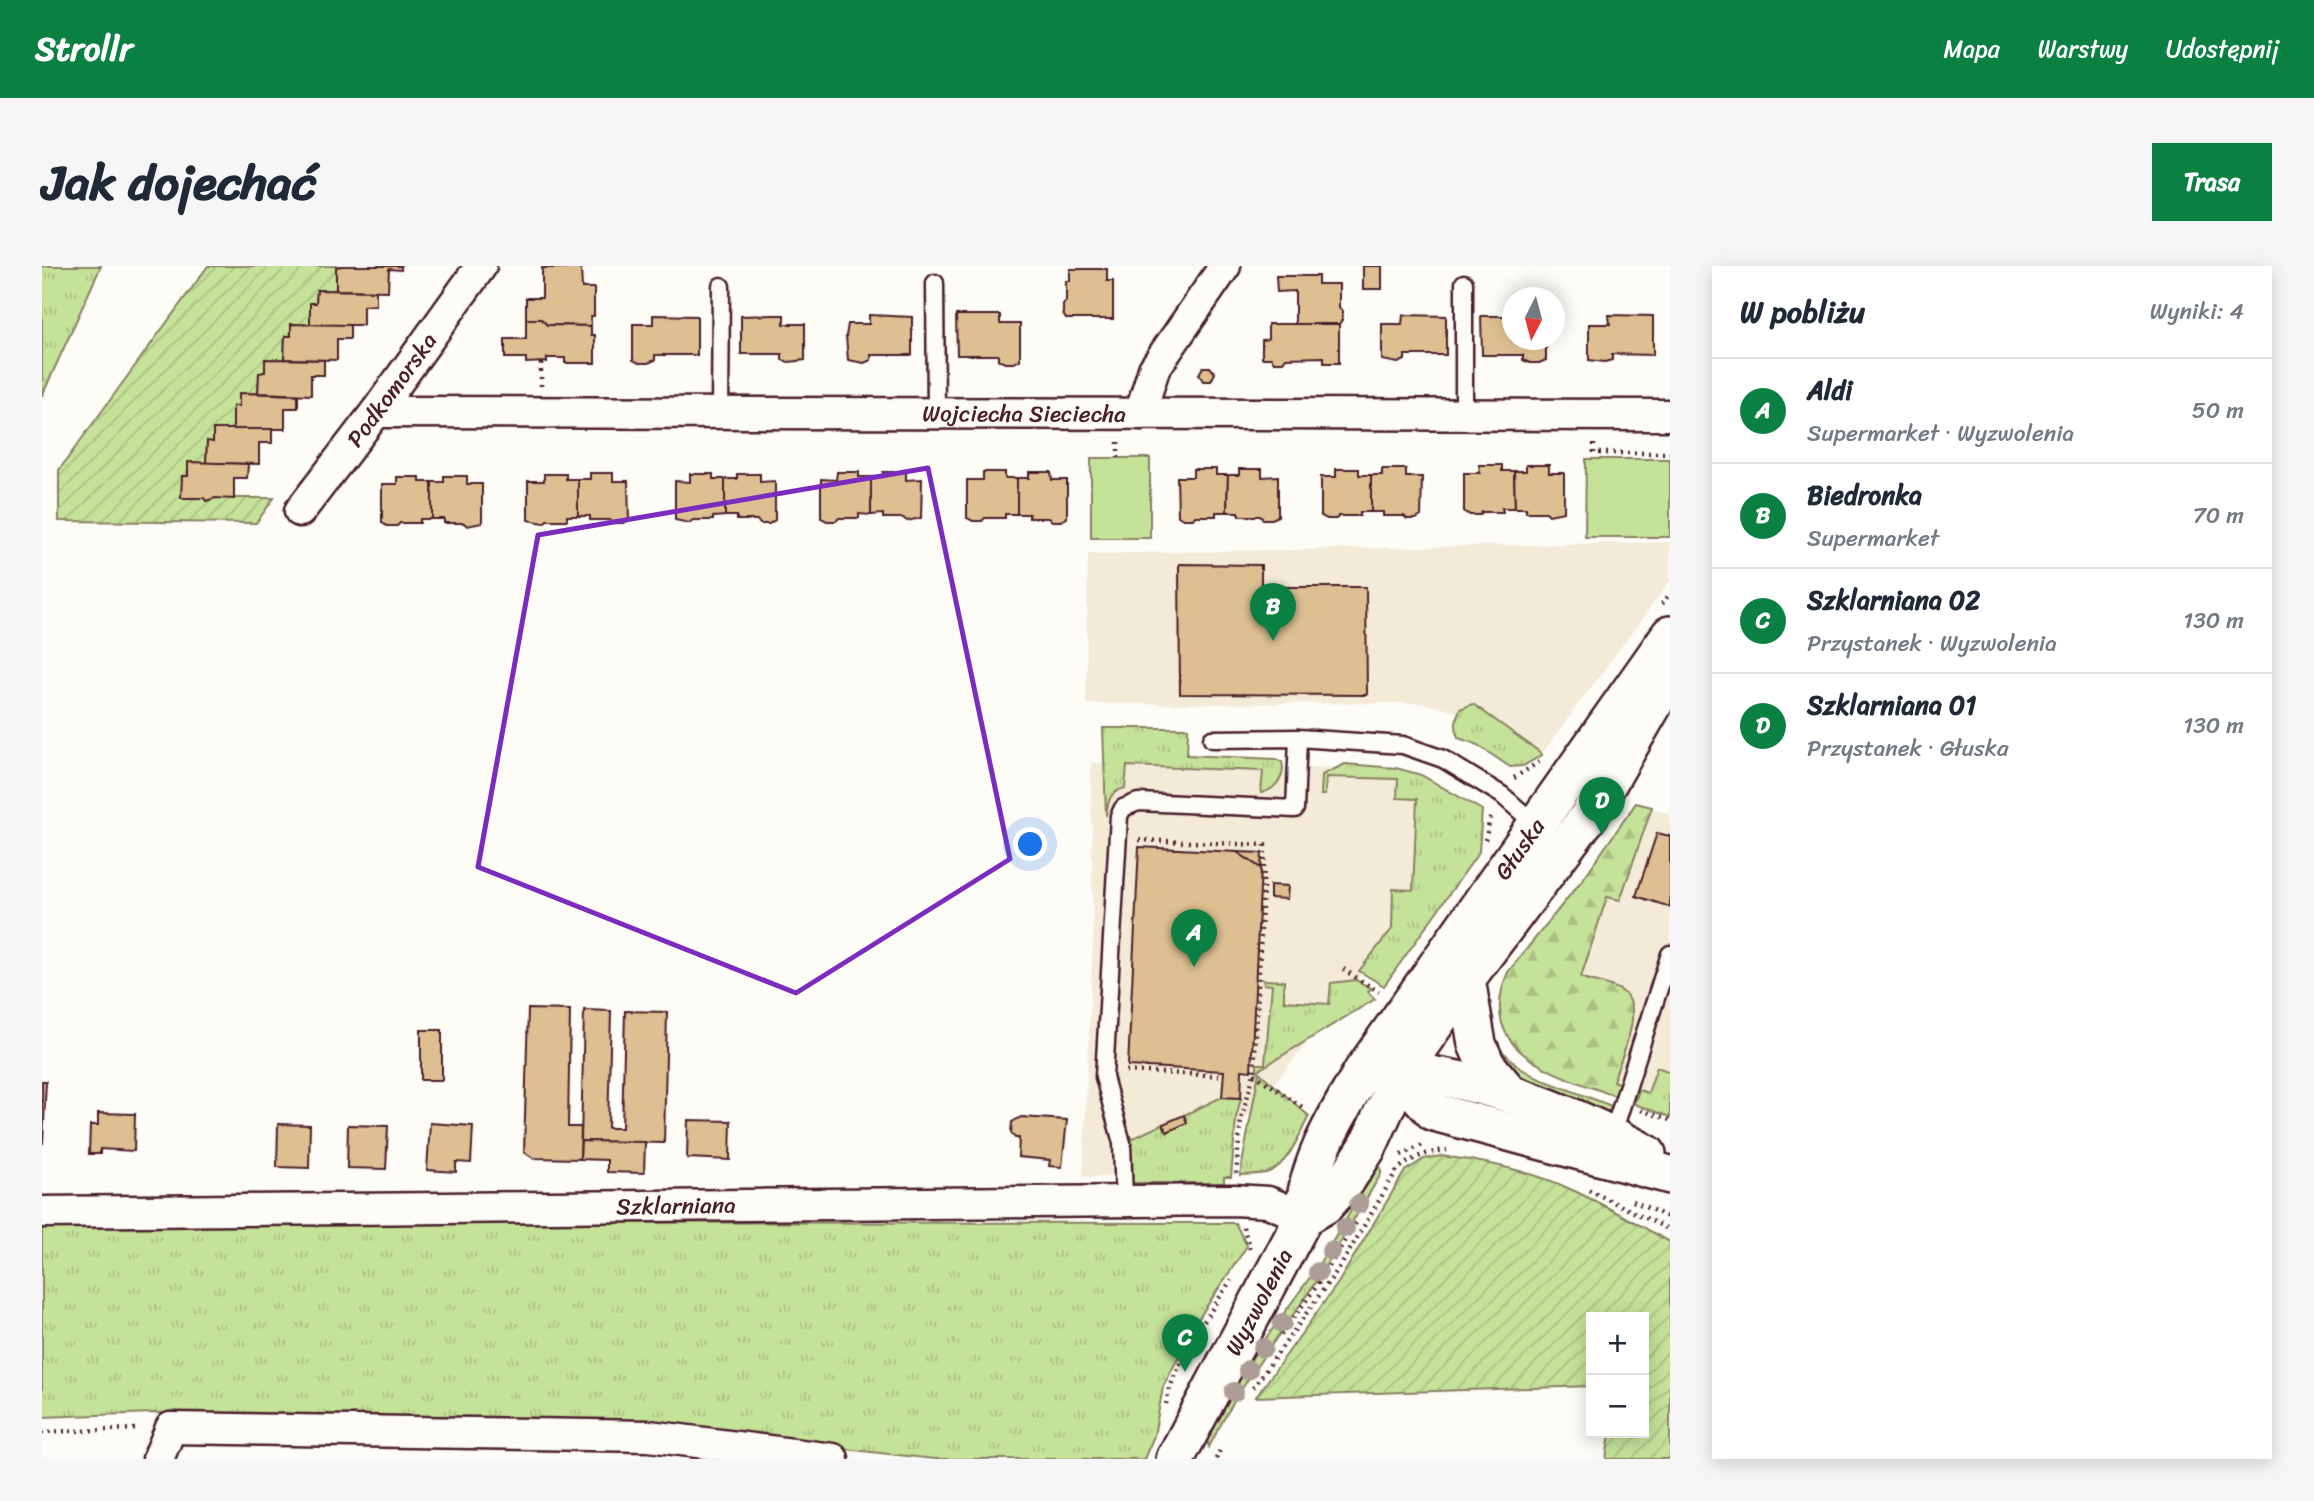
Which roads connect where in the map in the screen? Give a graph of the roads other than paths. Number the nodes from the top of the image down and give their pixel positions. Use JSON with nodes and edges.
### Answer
{"nodes":[{"id":1,"x":481,"y":266,"type":"edge"},
{"id":2,"x":1225,"y":266,"type":"edge"},
{"id":3,"x":935,"y":283,"type":"dead end"},
{"id":4,"x":1464,"y":283,"type":"dead end"},
{"id":5,"x":721,"y":286,"type":"dead end"},
{"id":6,"x":376,"y":412,"type":"junction"},
{"id":7,"x":720,"y":413,"type":"junction"},
{"id":8,"x":936,"y":414,"type":"junction"},
{"id":9,"x":1140,"y":414,"type":"junction"},
{"id":10,"x":1464,"y":414,"type":"junction"},
{"id":11,"x":1670,"y":415,"type":"edge"},
{"id":12,"x":300,"y":511,"type":"dead end"},
{"id":13,"x":1670,"y":635,"type":"edge"},
{"id":14,"x":1670,"y":675,"type":"edge"},
{"id":15,"x":1298,"y":738,"type":"junction"},
{"id":16,"x":1212,"y":739,"type":"dead end"},
{"id":17,"x":1536,"y":825,"type":"junction"},
{"id":18,"x":1670,"y":954,"type":"edge"},
{"id":19,"x":1466,"y":979,"type":"junction"},
{"id":20,"x":1390,"y":1009,"type":"junction"},
{"id":21,"x":1363,"y":1071,"type":"junction"},
{"id":22,"x":1402,"y":1071,"type":"junction"},
{"id":23,"x":1510,"y":1094,"type":"junction"},
{"id":24,"x":1435,"y":1127,"type":"junction"},
{"id":25,"x":1609,"y":1146,"type":"junction"},
{"id":26,"x":1383,"y":1153,"type":"junction"},
{"id":27,"x":1670,"y":1166,"type":"edge"},
{"id":28,"x":1670,"y":1175,"type":"edge"},
{"id":29,"x":1124,"y":1200,"type":"junction"},
{"id":30,"x":42,"y":1212,"type":"edge"},
{"id":31,"x":1304,"y":1217,"type":"junction"},
{"id":32,"x":171,"y":1428,"type":"junction"},
{"id":33,"x":649,"y":1448,"type":"edge"},
{"id":34,"x":158,"y":1459,"type":"edge"},
{"id":35,"x":166,"y":1459,"type":"edge"},
{"id":36,"x":833,"y":1459,"type":"edge"},
{"id":37,"x":1175,"y":1459,"type":"edge"}],
"edges":[{"from":1,"to":6,"type":"street","name":"Podkomorska"},
{"from":2,"to":9,"type":"street"},
{"from":3,"to":8,"type":"lane"},
{"from":4,"to":10,"type":"lane"},
{"from":5,"to":7,"type":"lane"},
{"from":6,"to":7,"type":"street","name":"Wojciecha Sieciecha"},
{"from":6,"to":12,"type":"street","name":"Podkomorska"},
{"from":7,"to":8,"type":"street","name":"Wojciecha Sieciecha"},
{"from":8,"to":9,"type":"street","name":"Wojciecha Sieciecha"},
{"from":9,"to":10,"type":"street","name":"Wojciecha Sieciecha"},
{"from":10,"to":11,"type":"street","name":"Wojciecha Sieciecha"},
{"from":13,"to":17,"type":"street","name":"Głuska"},
{"from":14,"to":19,"type":"street","name":"Głuska"},
{"from":15,"to":16,"type":"lane"},
{"from":15,"to":17,"type":"lane"},
{"from":15,"to":29,"type":"lane"},
{"from":17,"to":20,"type":"street","name":"Głuska"},
{"from":18,"to":25,"type":"lane"},
{"from":19,"to":22,"type":"street","name":"Głuska"},
{"from":19,"to":23,"type":"street"},
{"from":20,"to":21,"type":"street","name":"Wyzwolenia"},
{"from":20,"to":22,"type":"street"},
{"from":21,"to":22,"type":"street"},
{"from":21,"to":31,"type":"street","name":"Wyzwolenia"},
{"from":22,"to":23,"type":"street"},
{"from":22,"to":24,"type":"street"},
{"from":22,"to":26,"type":"street","name":"Wyzwolenia"},
{"from":23,"to":25,"type":"street"},
{"from":24,"to":25,"type":"street"},
{"from":24,"to":26,"type":"street","name":"Wyzwolenia"},
{"from":25,"to":27,"type":"street"},
{"from":25,"to":28,"type":"street"},
{"from":26,"to":31,"type":"street","name":"Wyzwolenia"},
{"from":29,"to":30,"type":"street","name":"Szklarniana"},
{"from":29,"to":31,"type":"street","name":"Szklarniana"},
{"from":31,"to":37,"type":"street","name":"Wyzwolenia"},
{"from":32,"to":33,"type":"street"},
{"from":32,"to":34,"type":"street"},
{"from":32,"to":35,"type":"street"},
{"from":33,"to":36,"type":"street"}]}
